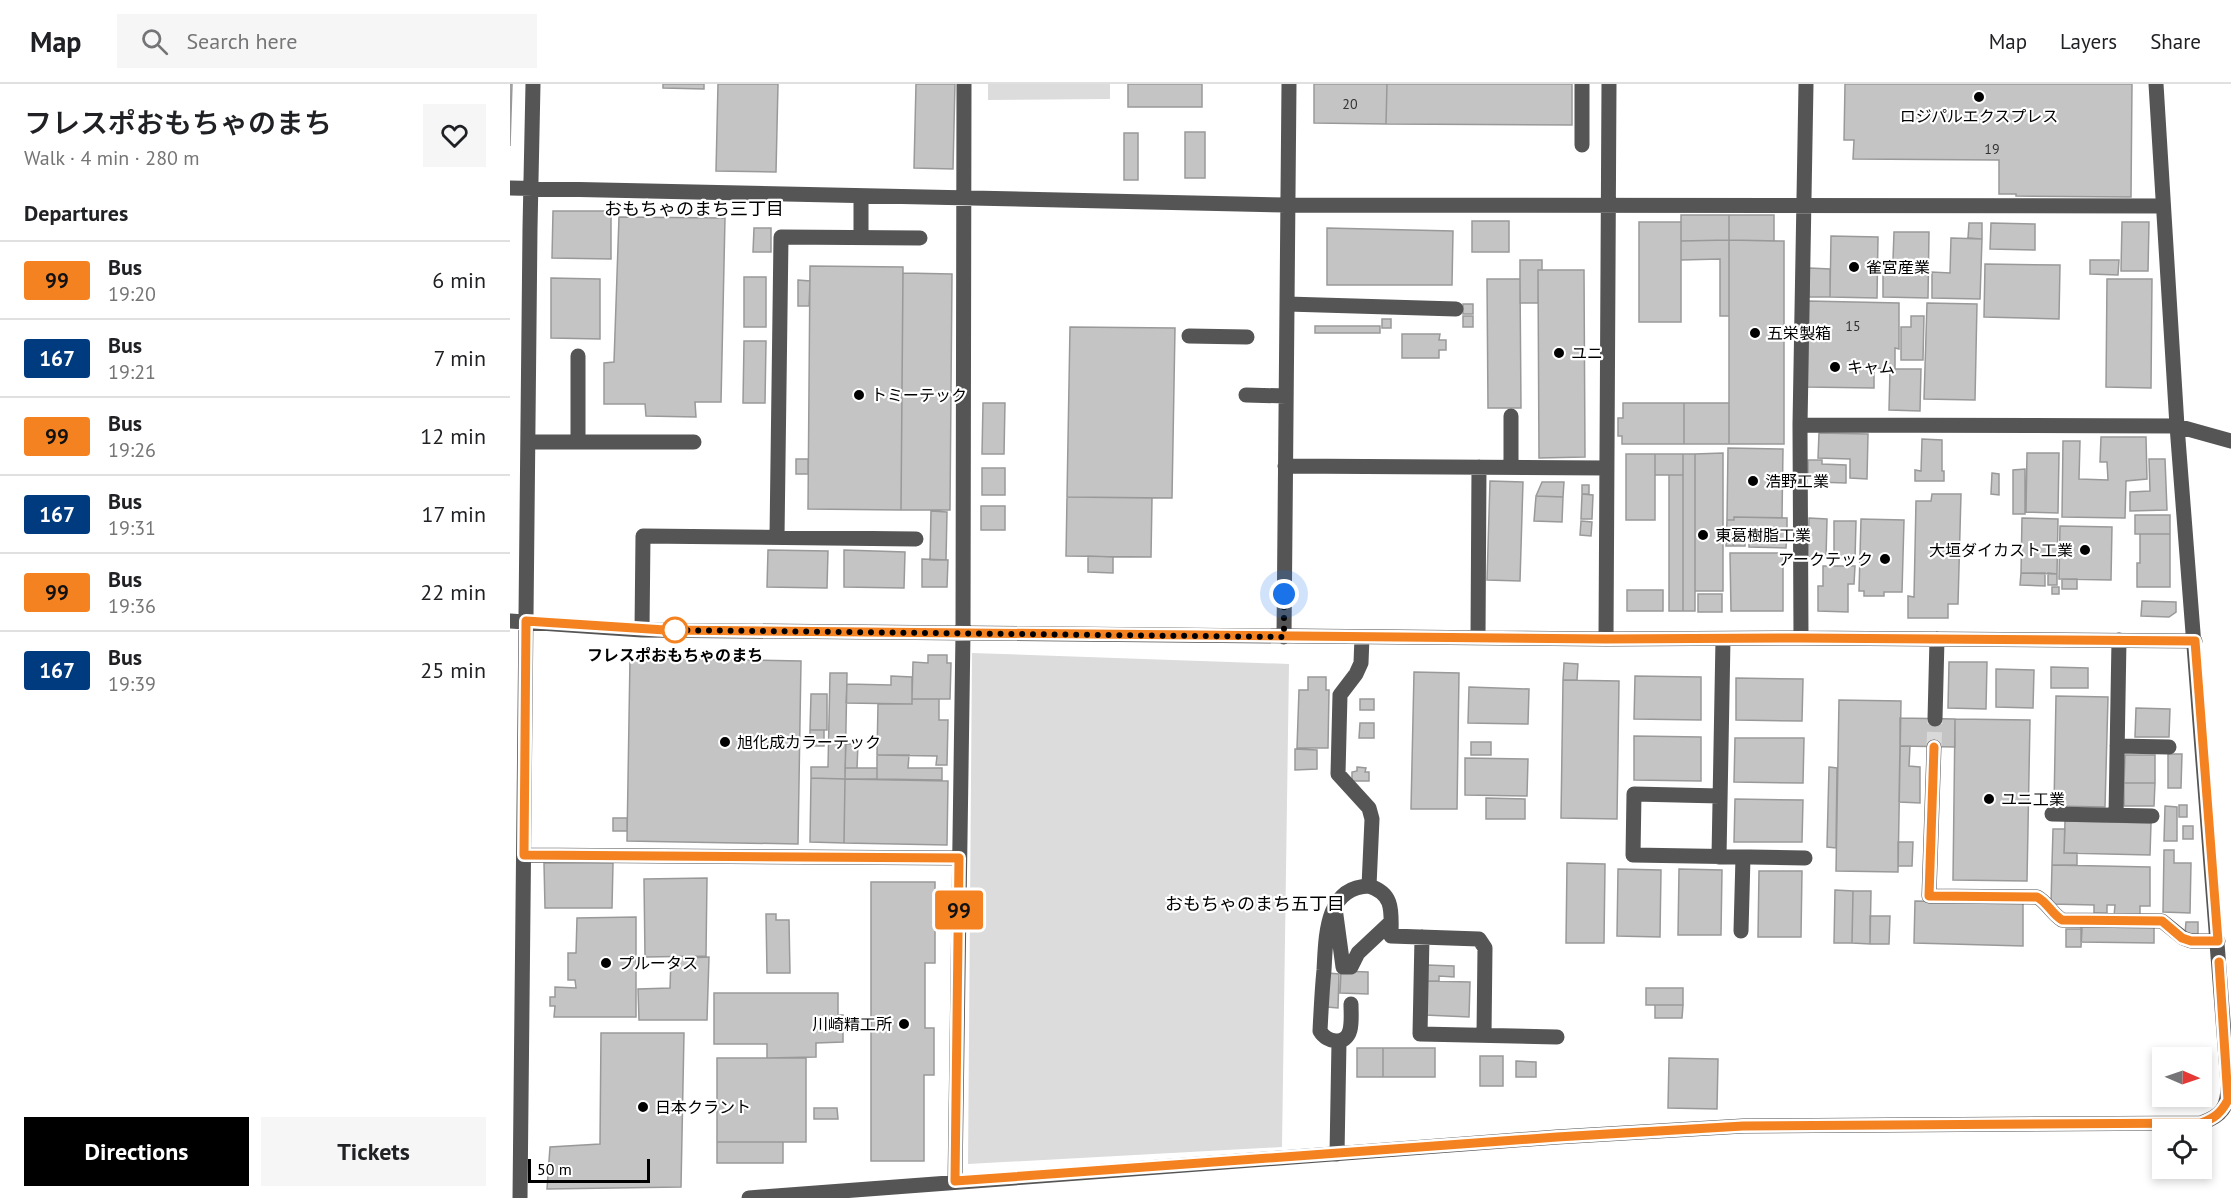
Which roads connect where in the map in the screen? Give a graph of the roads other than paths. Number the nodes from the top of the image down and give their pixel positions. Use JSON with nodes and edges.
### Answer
{"nodes":[{"id":1,"x":533,"y":84,"type":"edge"},
{"id":2,"x":964,"y":84,"type":"edge"},
{"id":3,"x":1289,"y":84,"type":"edge"},
{"id":4,"x":1582,"y":84,"type":"edge"},
{"id":5,"x":1609,"y":84,"type":"edge"},
{"id":6,"x":1806,"y":84,"type":"edge"},
{"id":7,"x":2156,"y":84,"type":"edge"},
{"id":8,"x":1582,"y":145,"type":"dead end"},
{"id":9,"x":510,"y":188,"type":"edge"},
{"id":10,"x":531,"y":188,"type":"junction"},
{"id":11,"x":861,"y":196,"type":"junction"},
{"id":12,"x":963,"y":198,"type":"junction"},
{"id":13,"x":1287,"y":205,"type":"junction"},
{"id":14,"x":1804,"y":206,"type":"junction"},
{"id":15,"x":2163,"y":206,"type":"junction"},
{"id":16,"x":1608,"y":207,"type":"junction"},
{"id":17,"x":861,"y":238,"type":"junction"},
{"id":18,"x":920,"y":238,"type":"dead end"},
{"id":19,"x":1287,"y":304,"type":"junction"},
{"id":20,"x":1456,"y":309,"type":"dead end"},
{"id":21,"x":1189,"y":336,"type":"dead end"},
{"id":22,"x":1247,"y":337,"type":"dead end"},
{"id":23,"x":578,"y":356,"type":"dead end"},
{"id":24,"x":1246,"y":395,"type":"dead end"},
{"id":25,"x":1286,"y":396,"type":"junction"},
{"id":26,"x":1511,"y":416,"type":"dead end"},
{"id":27,"x":1800,"y":425,"type":"junction"},
{"id":28,"x":2177,"y":426,"type":"junction"},
{"id":29,"x":2231,"y":441,"type":"edge"},
{"id":30,"x":528,"y":442,"type":"junction"},
{"id":31,"x":578,"y":442,"type":"junction"},
{"id":32,"x":694,"y":442,"type":"dead end"},
{"id":33,"x":1285,"y":466,"type":"junction"},
{"id":34,"x":1479,"y":467,"type":"junction"},
{"id":35,"x":1511,"y":467,"type":"junction"},
{"id":36,"x":1606,"y":468,"type":"junction"},
{"id":37,"x":777,"y":537,"type":"junction"},
{"id":38,"x":916,"y":539,"type":"dead end"},
{"id":39,"x":518,"y":621,"type":"edge"},
{"id":40,"x":642,"y":630,"type":"junction"},
{"id":41,"x":963,"y":633,"type":"junction"},
{"id":42,"x":1284,"y":637,"type":"junction"},
{"id":43,"x":1362,"y":637,"type":"junction"},
{"id":44,"x":1801,"y":638,"type":"junction"},
{"id":45,"x":1478,"y":639,"type":"junction"},
{"id":46,"x":1606,"y":639,"type":"junction"},
{"id":47,"x":1723,"y":639,"type":"junction"},
{"id":48,"x":1937,"y":639,"type":"junction"},
{"id":49,"x":2119,"y":640,"type":"junction"},
{"id":50,"x":2195,"y":641,"type":"junction"},
{"id":51,"x":1935,"y":719,"type":"tunnel mouth"},
{"id":52,"x":2117,"y":746,"type":"junction"},
{"id":53,"x":1934,"y":747,"type":"tunnel mouth"},
{"id":54,"x":2169,"y":747,"type":"dead end"},
{"id":55,"x":1720,"y":796,"type":"junction"},
{"id":56,"x":2052,"y":814,"type":"dead end"},
{"id":57,"x":2116,"y":815,"type":"junction"},
{"id":58,"x":2152,"y":816,"type":"dead end"},
{"id":59,"x":524,"y":855,"type":"junction"},
{"id":60,"x":1719,"y":857,"type":"junction"},
{"id":61,"x":1743,"y":857,"type":"junction"},
{"id":62,"x":959,"y":858,"type":"junction"},
{"id":63,"x":1805,"y":858,"type":"dead end"},
{"id":64,"x":1369,"y":886,"type":"junction"},
{"id":65,"x":1335,"y":907,"type":"junction"},
{"id":66,"x":1391,"y":922,"type":"junction"},
{"id":67,"x":1741,"y":931,"type":"dead end"},
{"id":68,"x":1422,"y":937,"type":"junction"},
{"id":69,"x":2218,"y":941,"type":"junction"},
{"id":70,"x":1351,"y":1004,"type":"dead end"},
{"id":71,"x":1484,"y":1035,"type":"junction"},
{"id":72,"x":1557,"y":1037,"type":"dead end"},
{"id":73,"x":1339,"y":1042,"type":"junction"},
{"id":74,"x":1337,"y":1154,"type":"junction"},
{"id":75,"x":955,"y":1181,"type":"junction"},
{"id":76,"x":520,"y":1198,"type":"edge"},
{"id":77,"x":749,"y":1198,"type":"edge"}],
"edges":[{"from":1,"to":10,"type":"street"},
{"from":2,"to":12,"type":"street"},
{"from":3,"to":13,"type":"street"},
{"from":4,"to":8,"type":"street"},
{"from":5,"to":16,"type":"street"},
{"from":6,"to":14,"type":"street"},
{"from":7,"to":15,"type":"street"},
{"from":9,"to":10,"type":"street"},
{"from":10,"to":11,"type":"street"},
{"from":10,"to":30,"type":"street"},
{"from":11,"to":12,"type":"street"},
{"from":11,"to":17,"type":"street"},
{"from":12,"to":13,"type":"street"},
{"from":12,"to":41,"type":"street"},
{"from":13,"to":16,"type":"street"},
{"from":13,"to":19,"type":"street"},
{"from":14,"to":15,"type":"street"},
{"from":14,"to":16,"type":"street"},
{"from":14,"to":27,"type":"street"},
{"from":15,"to":28,"type":"street"},
{"from":16,"to":36,"type":"street"},
{"from":17,"to":18,"type":"street"},
{"from":17,"to":37,"type":"street"},
{"from":19,"to":20,"type":"street"},
{"from":19,"to":25,"type":"street"},
{"from":21,"to":22,"type":"street"},
{"from":23,"to":31,"type":"street"},
{"from":24,"to":25,"type":"street"},
{"from":25,"to":33,"type":"street"},
{"from":26,"to":35,"type":"street"},
{"from":27,"to":28,"type":"street"},
{"from":27,"to":44,"type":"street"},
{"from":28,"to":29,"type":"street"},
{"from":28,"to":50,"type":"street"},
{"from":30,"to":31,"type":"street"},
{"from":30,"to":39,"type":"street"},
{"from":31,"to":32,"type":"street"},
{"from":33,"to":34,"type":"street"},
{"from":33,"to":42,"type":"street"},
{"from":34,"to":35,"type":"street"},
{"from":34,"to":45,"type":"street"},
{"from":35,"to":36,"type":"street"},
{"from":36,"to":46,"type":"street"},
{"from":37,"to":38,"type":"street"},
{"from":37,"to":40,"type":"street"},
{"from":39,"to":40,"type":"street"},
{"from":39,"to":59,"type":"street"},
{"from":40,"to":41,"type":"street"},
{"from":41,"to":42,"type":"street"},
{"from":41,"to":62,"type":"street"},
{"from":42,"to":43,"type":"street"},
{"from":43,"to":45,"type":"street"},
{"from":43,"to":64,"type":"street"},
{"from":44,"to":47,"type":"street"},
{"from":44,"to":48,"type":"street"},
{"from":45,"to":46,"type":"street"},
{"from":46,"to":47,"type":"street"},
{"from":47,"to":55,"type":"street"},
{"from":48,"to":49,"type":"street"},
{"from":48,"to":51,"type":"street"},
{"from":49,"to":50,"type":"street"},
{"from":49,"to":52,"type":"street"},
{"from":50,"to":69,"type":"street"},
{"from":52,"to":54,"type":"street"},
{"from":52,"to":57,"type":"street"},
{"from":53,"to":69,"type":"street"},
{"from":55,"to":60,"type":"street"},
{"from":55,"to":60,"type":"street"},
{"from":56,"to":57,"type":"street"},
{"from":57,"to":58,"type":"street"},
{"from":59,"to":62,"type":"street"},
{"from":59,"to":76,"type":"street"},
{"from":60,"to":61,"type":"street"},
{"from":61,"to":63,"type":"street"},
{"from":61,"to":67,"type":"street"},
{"from":62,"to":75,"type":"street"},
{"from":64,"to":65,"type":"street"},
{"from":64,"to":66,"type":"street"},
{"from":65,"to":66,"type":"street"},
{"from":65,"to":73,"type":"street"},
{"from":66,"to":68,"type":"street"},
{"from":68,"to":71,"type":"street"},
{"from":68,"to":71,"type":"street"},
{"from":69,"to":74,"type":"street"},
{"from":70,"to":73,"type":"street"},
{"from":71,"to":72,"type":"street"},
{"from":73,"to":74,"type":"street"},
{"from":74,"to":75,"type":"street"},
{"from":75,"to":77,"type":"street"}]}
